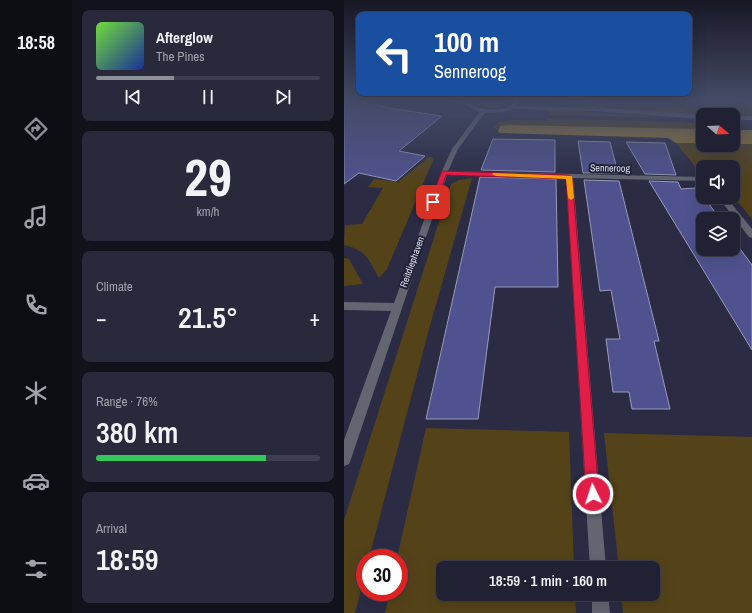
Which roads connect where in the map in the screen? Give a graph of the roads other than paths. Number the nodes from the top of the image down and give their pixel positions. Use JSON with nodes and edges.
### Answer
{"nodes":[{"id":1,"x":470,"y":128,"type":"edge"},
{"id":2,"x":444,"y":173,"type":"junction"},
{"id":3,"x":569,"y":177,"type":"junction"},
{"id":4,"x":696,"y":179,"type":"edge"},
{"id":5,"x":728,"y":204,"type":"edge"},
{"id":6,"x":752,"y":235,"type":"edge"},
{"id":7,"x":344,"y":306,"type":"edge"},
{"id":8,"x":396,"y":307,"type":"junction"},
{"id":9,"x":344,"y":459,"type":"edge"},
{"id":10,"x":597,"y":561,"type":"edge"},
{"id":11,"x":600,"y":601,"type":"edge"},
{"id":12,"x":601,"y":613,"type":"edge"}],
"edges":[{"from":1,"to":2,"type":"street","name":"Reitdiephaven"},
{"from":2,"to":3,"type":"street","name":"Senneroog"},
{"from":2,"to":8,"type":"street","name":"Reitdiephaven"},
{"from":3,"to":4,"type":"street","name":"Senneroog"},
{"from":3,"to":10,"type":"street"},
{"from":5,"to":6,"type":"street"},
{"from":7,"to":8,"type":"street"},
{"from":8,"to":9,"type":"street","name":"Reitdiephaven"},
{"from":11,"to":12,"type":"street"}]}
